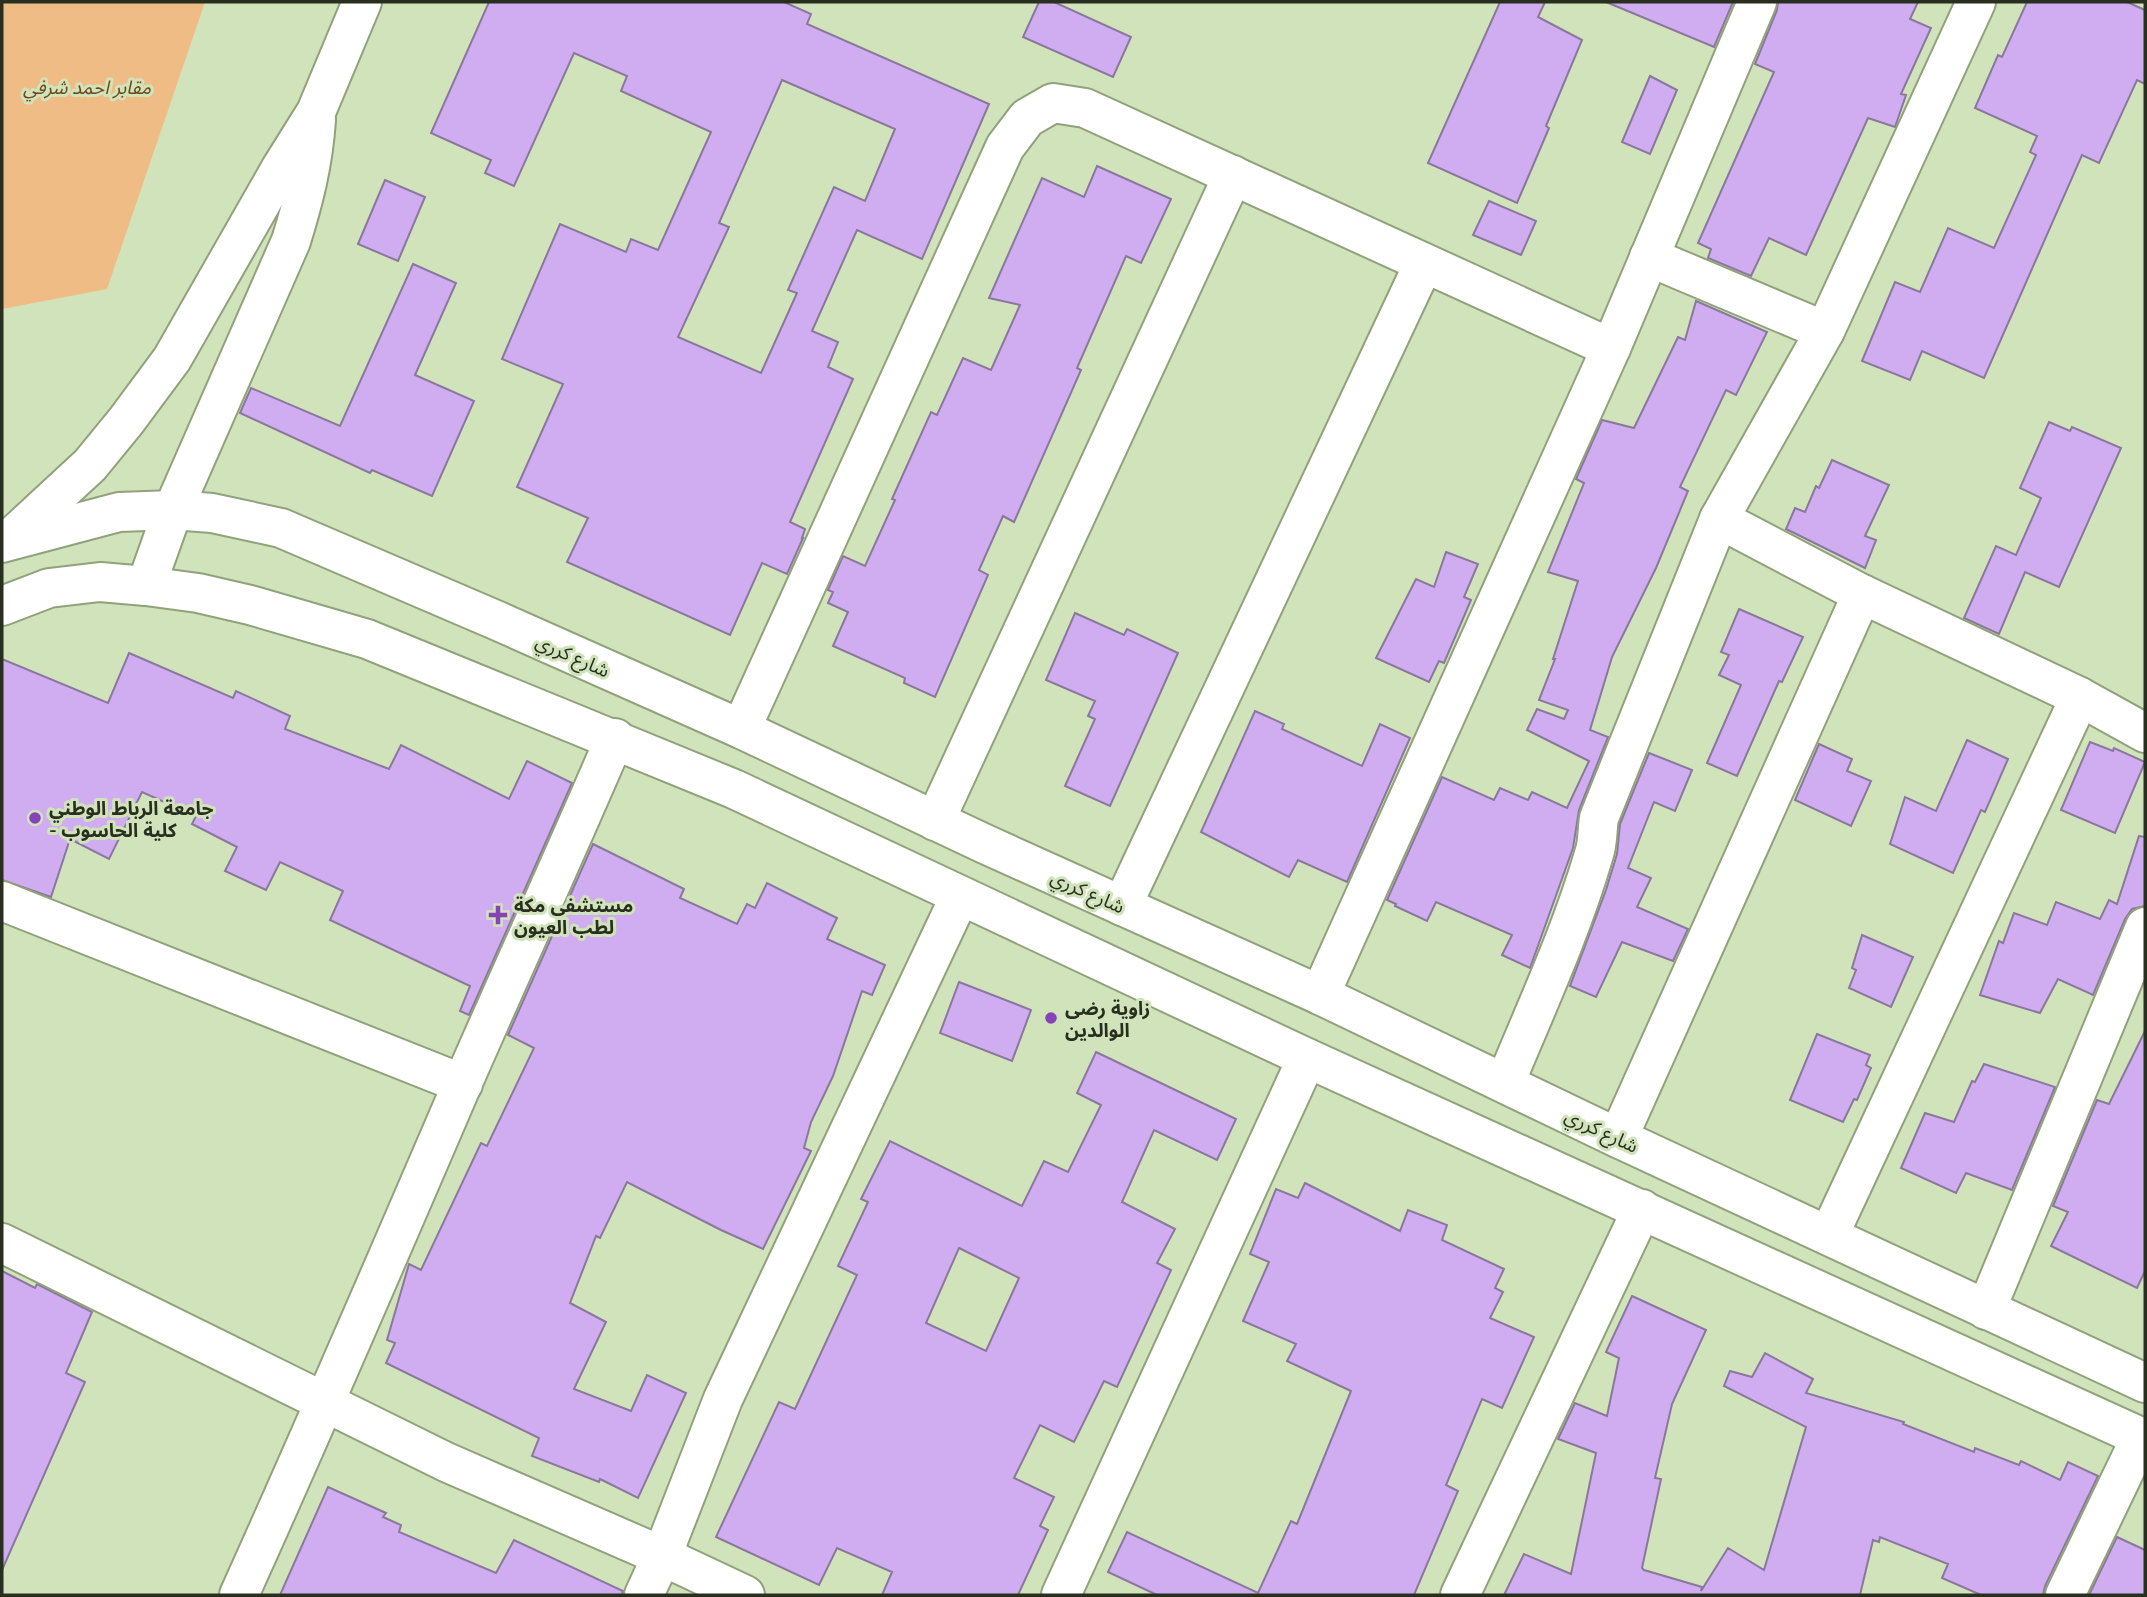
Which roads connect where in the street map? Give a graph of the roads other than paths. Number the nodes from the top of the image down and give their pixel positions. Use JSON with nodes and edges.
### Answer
{"nodes":[{"id":1,"x":362,"y":2,"type":"edge"},
{"id":2,"x":1757,"y":2,"type":"edge"},
{"id":3,"x":1976,"y":2,"type":"edge"},
{"id":4,"x":316,"y":112,"type":"junction"},
{"id":5,"x":1233,"y":175,"type":"junction"},
{"id":6,"x":1649,"y":257,"type":"junction"},
{"id":7,"x":1424,"y":262,"type":"junction"},
{"id":8,"x":1825,"y":331,"type":"junction"},
{"id":9,"x":1611,"y":348,"type":"junction"},
{"id":10,"x":173,"y":510,"type":"junction"},
{"id":11,"x":1719,"y":519,"type":"junction"},
{"id":12,"x":4,"y":543,"type":"edge"},
{"id":13,"x":146,"y":586,"type":"junction"},
{"id":14,"x":1862,"y":594,"type":"junction"},
{"id":15,"x":2,"y":606,"type":"edge"},
{"id":16,"x":2080,"y":697,"type":"junction"},
{"id":17,"x":741,"y":730,"type":"junction"},
{"id":18,"x":2145,"y":733,"type":"edge"},
{"id":19,"x":615,"y":738,"type":"junction"},
{"id":20,"x":935,"y":821,"type":"junction"},
{"id":21,"x":960,"y":896,"type":"junction"},
{"id":22,"x":2,"y":901,"type":"edge"},
{"id":23,"x":1122,"y":906,"type":"junction"},
{"id":24,"x":2145,"y":927,"type":"edge"},
{"id":25,"x":1320,"y":995,"type":"junction"},
{"id":26,"x":2133,"y":999,"type":"edge"},
{"id":27,"x":1307,"y":1058,"type":"junction"},
{"id":28,"x":1505,"y":1083,"type":"junction"},
{"id":29,"x":463,"y":1084,"type":"junction"},
{"id":30,"x":1618,"y":1138,"type":"junction"},
{"id":31,"x":1642,"y":1209,"type":"junction"},
{"id":32,"x":1829,"y":1236,"type":"junction"},
{"id":33,"x":2,"y":1243,"type":"edge"},
{"id":34,"x":1986,"y":1310,"type":"junction"},
{"id":35,"x":2145,"y":1383,"type":"edge"},
{"id":36,"x":326,"y":1402,"type":"junction"},
{"id":37,"x":2143,"y":1438,"type":"edge"},
{"id":38,"x":662,"y":1556,"type":"junction"},
{"id":39,"x":239,"y":1595,"type":"edge"},
{"id":40,"x":644,"y":1595,"type":"edge"},
{"id":41,"x":745,"y":1595,"type":"edge"},
{"id":42,"x":1061,"y":1595,"type":"edge"},
{"id":43,"x":1460,"y":1595,"type":"edge"},
{"id":44,"x":2066,"y":1595,"type":"edge"}],
"edges":[{"from":1,"to":4,"type":"street"},
{"from":2,"to":6,"type":"street"},
{"from":3,"to":8,"type":"street"},
{"from":4,"to":10,"type":"street"},
{"from":4,"to":12,"type":"street"},
{"from":5,"to":7,"type":"street"},
{"from":5,"to":17,"type":"street"},
{"from":5,"to":20,"type":"street"},
{"from":6,"to":8,"type":"street"},
{"from":6,"to":9,"type":"street"},
{"from":7,"to":9,"type":"street"},
{"from":7,"to":23,"type":"street"},
{"from":8,"to":11,"type":"street"},
{"from":9,"to":25,"type":"street"},
{"from":10,"to":12,"type":"street","name":"شارع كرري"},
{"from":10,"to":13,"type":"street"},
{"from":10,"to":17,"type":"street","name":"شارع كرري"},
{"from":11,"to":14,"type":"street"},
{"from":11,"to":28,"type":"street"},
{"from":13,"to":15,"type":"street"},
{"from":13,"to":19,"type":"street"},
{"from":14,"to":16,"type":"street"},
{"from":14,"to":30,"type":"street"},
{"from":16,"to":18,"type":"street"},
{"from":16,"to":32,"type":"street"},
{"from":17,"to":20,"type":"street","name":"شارع كرري"},
{"from":19,"to":21,"type":"street"},
{"from":19,"to":29,"type":"street"},
{"from":20,"to":23,"type":"street","name":"شارع كرري"},
{"from":21,"to":27,"type":"street"},
{"from":21,"to":38,"type":"street"},
{"from":22,"to":29,"type":"street"},
{"from":23,"to":25,"type":"street","name":"شارع كرري"},
{"from":24,"to":26,"type":"street"},
{"from":25,"to":28,"type":"street","name":"شارع كرري"},
{"from":26,"to":34,"type":"street"},
{"from":27,"to":31,"type":"street"},
{"from":27,"to":42,"type":"street"},
{"from":28,"to":30,"type":"street","name":"شارع كرري"},
{"from":29,"to":36,"type":"street"},
{"from":30,"to":32,"type":"street","name":"شارع كرري"},
{"from":31,"to":37,"type":"street"},
{"from":31,"to":43,"type":"street"},
{"from":32,"to":34,"type":"street","name":"شارع كرري"},
{"from":33,"to":36,"type":"street"},
{"from":34,"to":35,"type":"street","name":"شارع كرري"},
{"from":36,"to":38,"type":"street"},
{"from":36,"to":39,"type":"street"},
{"from":37,"to":44,"type":"street"},
{"from":38,"to":40,"type":"street"},
{"from":38,"to":41,"type":"street"}]}
